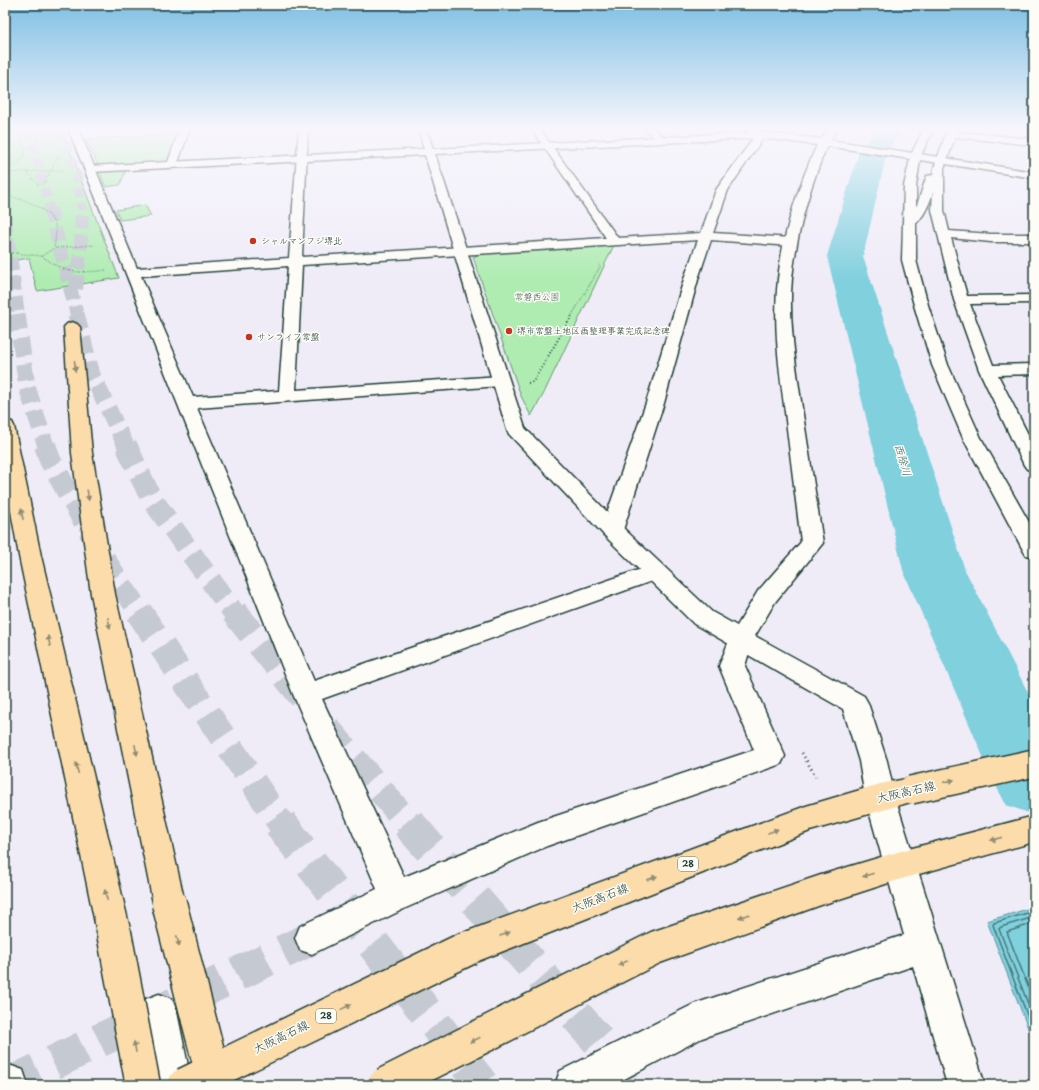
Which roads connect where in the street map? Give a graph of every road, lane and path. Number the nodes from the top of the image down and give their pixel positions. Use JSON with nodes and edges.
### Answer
{"nodes":[{"id":1,"x":33,"y":179,"type":"edge"},
{"id":2,"x":46,"y":179,"type":"edge"},
{"id":3,"x":85,"y":179,"type":"edge"},
{"id":4,"x":301,"y":179,"type":"edge"},
{"id":5,"x":438,"y":179,"type":"edge"},
{"id":6,"x":571,"y":179,"type":"edge"},
{"id":7,"x":729,"y":179,"type":"edge"},
{"id":8,"x":808,"y":179,"type":"edge"},
{"id":9,"x":911,"y":179,"type":"edge"},
{"id":10,"x":930,"y":179,"type":"edge"},
{"id":11,"x":939,"y":179,"type":"edge"},
{"id":12,"x":5,"y":194,"type":"edge"},
{"id":13,"x":909,"y":224,"type":"junction"},
{"id":14,"x":943,"y":234,"type":"junction"},
{"id":15,"x":706,"y":236,"type":"junction"},
{"id":16,"x":1034,"y":238,"type":"edge"},
{"id":17,"x":614,"y":241,"type":"junction"},
{"id":18,"x":791,"y":242,"type":"junction"},
{"id":19,"x":589,"y":243,"type":"junction"},
{"id":20,"x":102,"y":244,"type":"dead end"},
{"id":21,"x":54,"y":248,"type":"junction"},
{"id":22,"x":459,"y":251,"type":"junction"},
{"id":23,"x":5,"y":252,"type":"edge"},
{"id":24,"x":42,"y":256,"type":"junction"},
{"id":25,"x":295,"y":261,"type":"junction"},
{"id":26,"x":108,"y":270,"type":"dead end"},
{"id":27,"x":133,"y":272,"type":"junction"},
{"id":28,"x":1034,"y":299,"type":"edge"},
{"id":29,"x":961,"y":300,"type":"junction"},
{"id":30,"x":72,"y":327,"type":"tunnel mouth"},
{"id":31,"x":1034,"y":369,"type":"edge"},
{"id":32,"x":986,"y":370,"type":"junction"},
{"id":33,"x":501,"y":384,"type":"junction"},
{"id":34,"x":287,"y":396,"type":"junction"},
{"id":35,"x":187,"y":403,"type":"junction"},
{"id":36,"x":5,"y":426,"type":"edge"},
{"id":37,"x":1034,"y":465,"type":"edge"},
{"id":38,"x":612,"y":530,"type":"junction"},
{"id":39,"x":1034,"y":550,"type":"edge"},
{"id":40,"x":655,"y":572,"type":"junction"},
{"id":41,"x":741,"y":639,"type":"junction"},
{"id":42,"x":306,"y":694,"type":"junction"},
{"id":43,"x":1034,"y":763,"type":"edge"},
{"id":44,"x":880,"y":797,"type":"junction"},
{"id":45,"x":1034,"y":829,"type":"edge"},
{"id":46,"x":916,"y":860,"type":"junction"},
{"id":47,"x":396,"y":896,"type":"junction"},
{"id":48,"x":312,"y":938,"type":"tunnel mouth"},
{"id":49,"x":925,"y":945,"type":"junction"},
{"id":50,"x":159,"y":1012,"type":"dead end"},
{"id":51,"x":202,"y":1080,"type":"edge"},
{"id":52,"x":143,"y":1085,"type":"edge"},
{"id":53,"x":174,"y":1085,"type":"edge"},
{"id":54,"x":385,"y":1085,"type":"edge"},
{"id":55,"x":574,"y":1085,"type":"edge"},
{"id":56,"x":966,"y":1085,"type":"edge"}],
"edges":[{"from":1,"to":2,"type":"path"},
{"from":3,"to":27,"type":"street"},
{"from":4,"to":25,"type":"street"},
{"from":5,"to":22,"type":"street"},
{"from":6,"to":17,"type":"street"},
{"from":7,"to":15,"type":"street"},
{"from":8,"to":18,"type":"street"},
{"from":9,"to":13,"type":"street"},
{"from":10,"to":13,"type":"street"},
{"from":11,"to":14,"type":"street"},
{"from":12,"to":21,"type":"path"},
{"from":13,"to":39,"type":"street"},
{"from":14,"to":16,"type":"street"},
{"from":14,"to":29,"type":"street"},
{"from":15,"to":17,"type":"street"},
{"from":15,"to":18,"type":"street"},
{"from":15,"to":38,"type":"street"},
{"from":17,"to":19,"type":"street"},
{"from":18,"to":41,"type":"street"},
{"from":19,"to":22,"type":"street"},
{"from":19,"to":33,"type":"path"},
{"from":20,"to":21,"type":"path"},
{"from":21,"to":24,"type":"path"},
{"from":22,"to":25,"type":"street"},
{"from":22,"to":33,"type":"street"},
{"from":23,"to":24,"type":"path"},
{"from":24,"to":26,"type":"path"},
{"from":25,"to":27,"type":"street"},
{"from":25,"to":34,"type":"street"},
{"from":27,"to":35,"type":"street"},
{"from":28,"to":29,"type":"street"},
{"from":29,"to":32,"type":"street"},
{"from":30,"to":51,"type":"main road","one_way":true,"bridge":true},
{"from":31,"to":32,"type":"street"},
{"from":32,"to":37,"type":"street"},
{"from":33,"to":34,"type":"street"},
{"from":33,"to":38,"type":"street"},
{"from":34,"to":35,"type":"street"},
{"from":35,"to":42,"type":"street"},
{"from":52,"to":36,"type":"main road","one_way":true,"bridge":true},
{"from":38,"to":40,"type":"street"},
{"from":40,"to":41,"type":"street"},
{"from":40,"to":42,"type":"street"},
{"from":41,"to":44,"type":"street"},
{"from":41,"to":47,"type":"street"},
{"from":42,"to":47,"type":"street"},
{"from":44,"to":43,"type":"main road","name":"大阪高石線","number":"28","one_way":true,"bridge":true},
{"from":44,"to":46,"type":"street"},
{"from":51,"to":44,"type":"main road","name":"大阪高石線","number":"28","one_way":true,"bridge":true},
{"from":45,"to":46,"type":"main road","one_way":true},
{"from":46,"to":49,"type":"street"},
{"from":46,"to":54,"type":"main road","one_way":true,"bridge":true},
{"from":47,"to":48,"type":"street"},
{"from":49,"to":55,"type":"street"},
{"from":49,"to":56,"type":"street"},
{"from":50,"to":53,"type":"street"}]}
